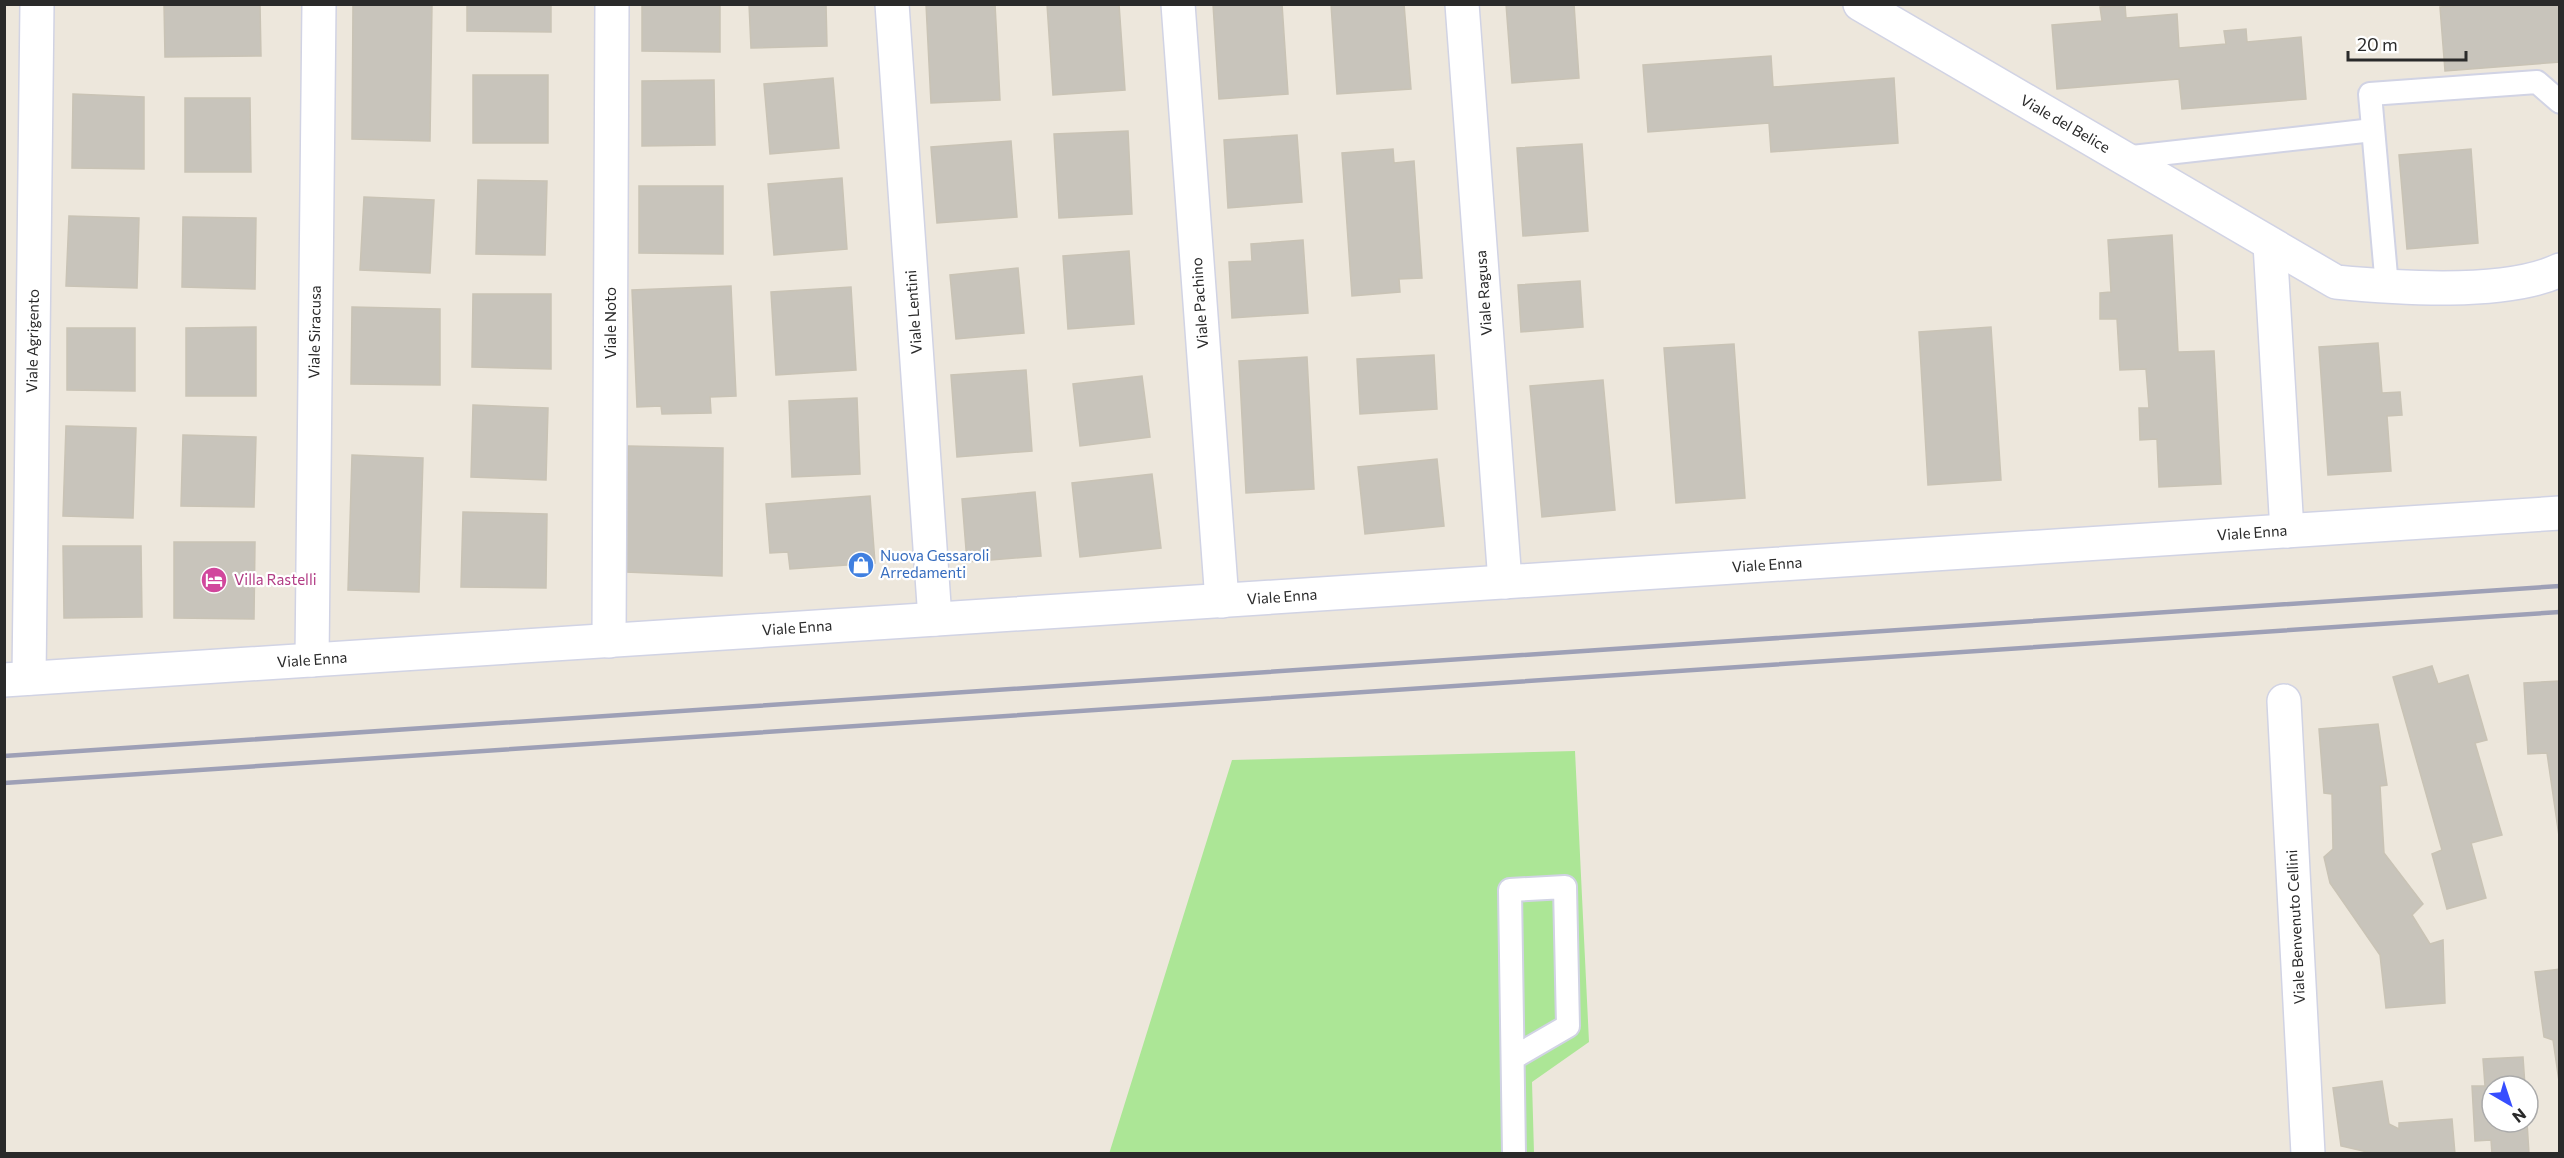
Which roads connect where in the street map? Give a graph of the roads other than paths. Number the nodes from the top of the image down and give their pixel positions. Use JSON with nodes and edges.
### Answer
{"nodes":[{"id":1,"x":37,"y":4,"type":"edge"},
{"id":2,"x":319,"y":4,"type":"edge"},
{"id":3,"x":612,"y":4,"type":"edge"},
{"id":4,"x":892,"y":4,"type":"edge"},
{"id":5,"x":1178,"y":4,"type":"edge"},
{"id":6,"x":1462,"y":4,"type":"edge"},
{"id":7,"x":1860,"y":4,"type":"edge"},
{"id":8,"x":2559,"y":102,"type":"edge"},
{"id":9,"x":2373,"y":130,"type":"junction"},
{"id":10,"x":2123,"y":158,"type":"junction"},
{"id":11,"x":2270,"y":244,"type":"junction"},
{"id":12,"x":2559,"y":270,"type":"edge"},
{"id":13,"x":2387,"y":287,"type":"junction"},
{"id":14,"x":2559,"y":513,"type":"edge"},
{"id":15,"x":2287,"y":531,"type":"junction"},
{"id":16,"x":1505,"y":582,"type":"junction"},
{"id":17,"x":1222,"y":600,"type":"junction"},
{"id":18,"x":935,"y":619,"type":"junction"},
{"id":19,"x":609,"y":641,"type":"junction"},
{"id":20,"x":312,"y":660,"type":"junction"},
{"id":21,"x":17,"y":679,"type":"edge"},
{"id":22,"x":2284,"y":700,"type":"dead end"},
{"id":23,"x":1513,"y":1058,"type":"junction"},
{"id":24,"x":1514,"y":1154,"type":"edge"},
{"id":25,"x":2308,"y":1154,"type":"edge"}],
"edges":[{"from":1,"to":21,"type":"street","name":"Viale Agrigento"},
{"from":2,"to":20,"type":"street","name":"Viale Siracusa"},
{"from":3,"to":19,"type":"street","name":"Viale Noto"},
{"from":4,"to":18,"type":"street","name":"Viale Lentini"},
{"from":5,"to":17,"type":"street","name":"Viale Pachino"},
{"from":6,"to":16,"type":"street","name":"Viale Ragusa"},
{"from":7,"to":10,"type":"street","name":"Viale del Belice"},
{"from":8,"to":9,"type":"lane"},
{"from":9,"to":10,"type":"lane"},
{"from":9,"to":13,"type":"lane"},
{"from":10,"to":11,"type":"street","name":"Viale del Belice"},
{"from":11,"to":13,"type":"street","name":"Viale del Belice"},
{"from":11,"to":15,"type":"street"},
{"from":12,"to":13,"type":"street","name":"Viale del Belice"},
{"from":14,"to":15,"type":"street","name":"Viale Enna"},
{"from":15,"to":16,"type":"street","name":"Viale Enna"},
{"from":16,"to":17,"type":"street","name":"Viale Enna"},
{"from":17,"to":18,"type":"street","name":"Viale Enna"},
{"from":18,"to":19,"type":"street","name":"Viale Enna"},
{"from":19,"to":20,"type":"street","name":"Viale Enna"},
{"from":20,"to":21,"type":"street","name":"Viale Enna"},
{"from":22,"to":25,"type":"street","name":"Viale Benvenuto Cellini"},
{"from":23,"to":23,"type":"lane"},
{"from":23,"to":24,"type":"lane"}]}
